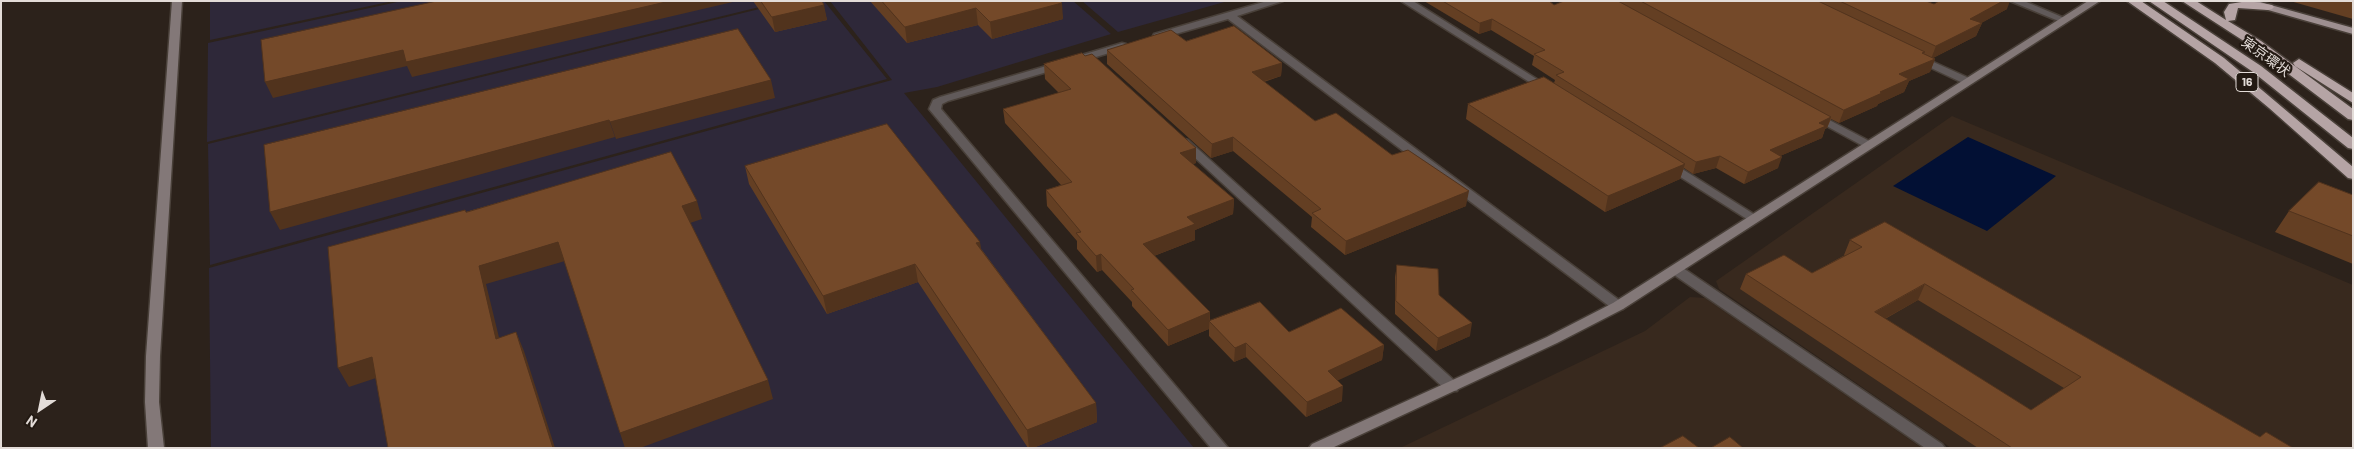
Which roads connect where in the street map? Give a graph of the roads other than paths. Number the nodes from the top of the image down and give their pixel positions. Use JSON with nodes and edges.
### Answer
{"nodes":[{"id":1,"x":177,"y":1,"type":"edge"},
{"id":2,"x":1278,"y":1,"type":"edge"},
{"id":3,"x":1406,"y":1,"type":"edge"},
{"id":4,"x":2015,"y":1,"type":"edge"},
{"id":5,"x":2095,"y":1,"type":"edge"},
{"id":6,"x":2133,"y":1,"type":"edge"},
{"id":7,"x":2155,"y":1,"type":"edge"},
{"id":8,"x":2188,"y":1,"type":"edge"},
{"id":9,"x":2203,"y":1,"type":"edge"},
{"id":10,"x":2247,"y":1,"type":"edge"},
{"id":11,"x":2271,"y":4,"type":"edge"},
{"id":12,"x":1230,"y":15,"type":"junction"},
{"id":13,"x":2231,"y":18,"type":"junction"},
{"id":14,"x":2064,"y":20,"type":"junction"},
{"id":15,"x":2353,"y":31,"type":"edge"},
{"id":16,"x":1906,"y":52,"type":"edge"},
{"id":17,"x":1967,"y":81,"type":"junction"},
{"id":18,"x":1558,"y":96,"type":"edge"},
{"id":19,"x":2353,"y":99,"type":"edge"},
{"id":20,"x":1808,"y":112,"type":"edge"},
{"id":21,"x":2353,"y":116,"type":"edge"},
{"id":22,"x":1178,"y":137,"type":"edge"},
{"id":23,"x":1869,"y":145,"type":"junction"},
{"id":24,"x":2353,"y":145,"type":"edge"},
{"id":25,"x":1660,"y":159,"type":"edge"},
{"id":26,"x":2353,"y":175,"type":"edge"},
{"id":27,"x":1754,"y":218,"type":"junction"},
{"id":28,"x":1675,"y":269,"type":"junction"},
{"id":29,"x":1618,"y":306,"type":"junction"},
{"id":30,"x":1452,"y":387,"type":"junction"},
{"id":31,"x":156,"y":448,"type":"edge"},
{"id":32,"x":1220,"y":448,"type":"edge"},
{"id":33,"x":1317,"y":448,"type":"edge"},
{"id":34,"x":1937,"y":448,"type":"edge"}],
"edges":[{"from":1,"to":31,"type":"street"},
{"from":2,"to":12,"type":"street"},
{"from":3,"to":18,"type":"street"},
{"from":4,"to":14,"type":"street"},
{"from":5,"to":14,"type":"street"},
{"from":6,"to":26,"type":"highway","number":"16"},
{"from":7,"to":24,"type":"highway","name":"東京環状","number":"16"},
{"from":8,"to":21,"type":"highway","name":"東京環状"},
{"from":9,"to":13,"type":"highway"},
{"from":10,"to":11,"type":"main road"},
{"from":11,"to":13,"type":"highway"},
{"from":11,"to":15,"type":"main road"},
{"from":12,"to":29,"type":"street"},
{"from":12,"to":32,"type":"street"},
{"from":13,"to":19,"type":"highway"},
{"from":14,"to":17,"type":"street"},
{"from":16,"to":17,"type":"street"},
{"from":17,"to":23,"type":"street"},
{"from":20,"to":23,"type":"street"},
{"from":22,"to":30,"type":"street"},
{"from":23,"to":27,"type":"street"},
{"from":25,"to":27,"type":"street"},
{"from":27,"to":28,"type":"street"},
{"from":28,"to":29,"type":"street"},
{"from":28,"to":34,"type":"street"},
{"from":29,"to":30,"type":"street"},
{"from":30,"to":33,"type":"street"}]}
